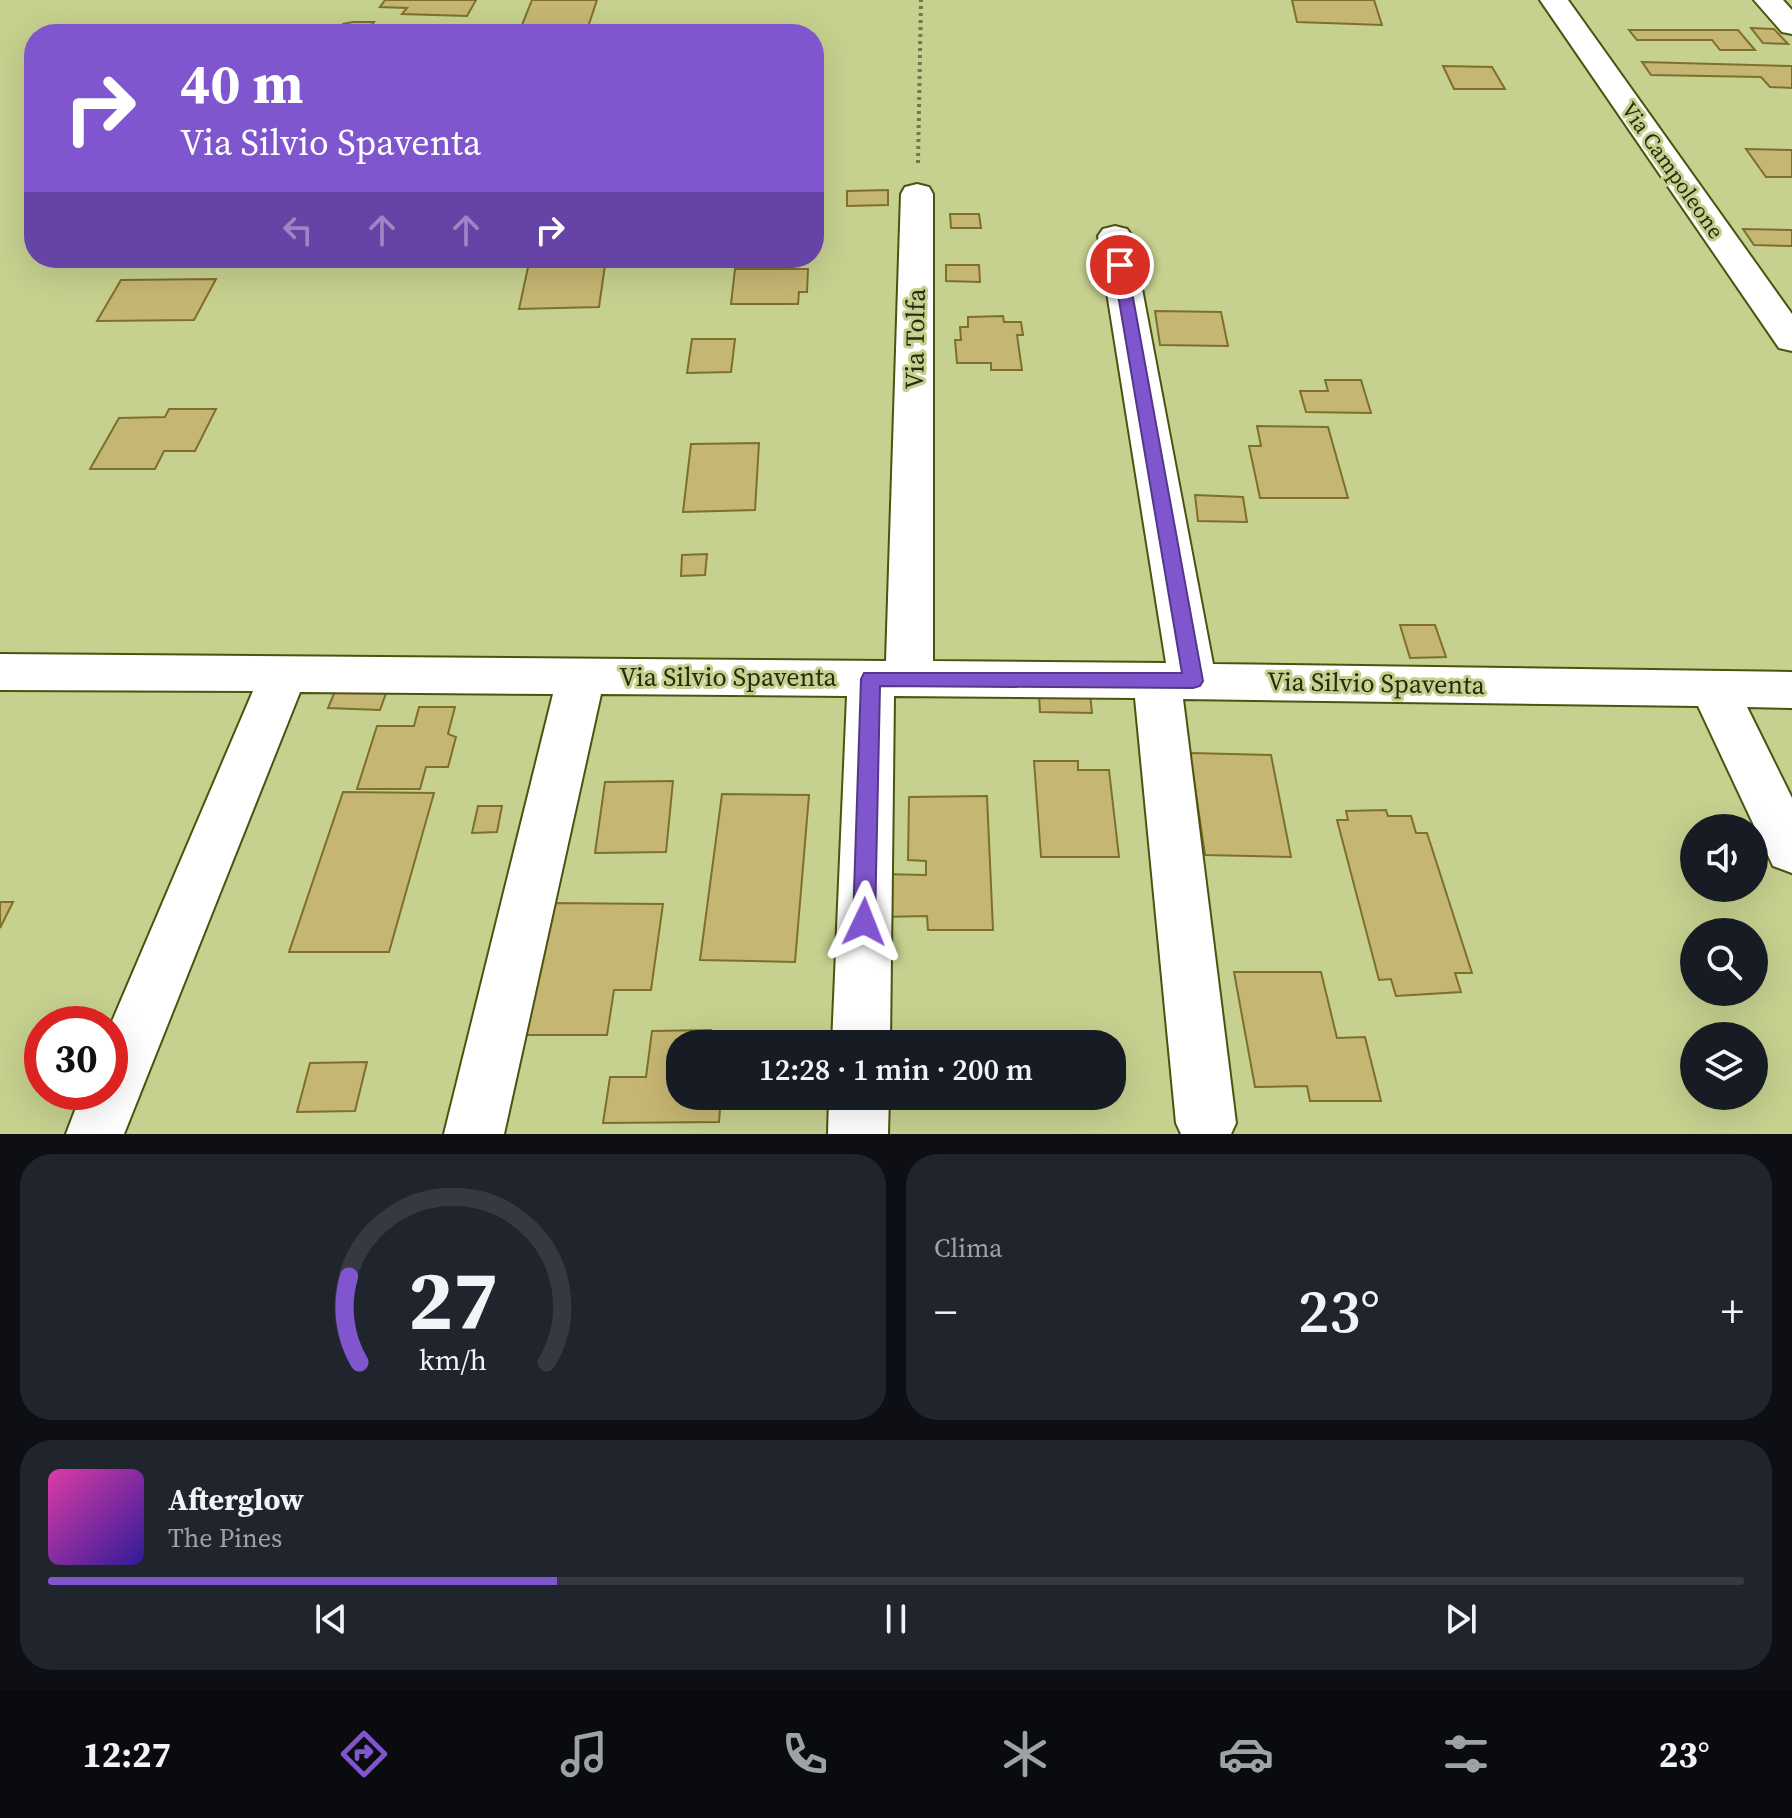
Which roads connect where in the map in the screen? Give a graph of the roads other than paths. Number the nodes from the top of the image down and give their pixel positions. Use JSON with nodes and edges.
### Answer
{"nodes":[{"id":1,"x":1554,"y":0,"type":"edge"},
{"id":2,"x":1768,"y":0,"type":"edge"},
{"id":3,"x":1792,"y":26,"type":"edge"},
{"id":4,"x":917,"y":194,"type":"road end"},
{"id":5,"x":1115,"y":236,"type":"dead end"},
{"id":6,"x":1792,"y":340,"type":"edge"},
{"id":7,"x":0,"y":672,"type":"edge"},
{"id":8,"x":284,"y":674,"type":"junction"},
{"id":9,"x":581,"y":676,"type":"junction"},
{"id":10,"x":890,"y":679,"type":"junction"},
{"id":11,"x":1175,"y":681,"type":"junction"},
{"id":12,"x":1714,"y":689,"type":"junction"},
{"id":13,"x":1792,"y":690,"type":"edge"},
{"id":14,"x":1792,"y":851,"type":"edge"},
{"id":15,"x":862,"y":1030,"type":"edge"},
{"id":16,"x":859,"y":1110,"type":"edge"},
{"id":17,"x":1206,"y":1123,"type":"dead end"},
{"id":18,"x":95,"y":1132,"type":"edge"},
{"id":19,"x":474,"y":1134,"type":"edge"},
{"id":20,"x":858,"y":1134,"type":"edge"}],
"edges":[{"from":1,"to":6,"type":"street","name":"Via Campoleone"},
{"from":2,"to":3,"type":"street"},
{"from":4,"to":10,"type":"street","name":"Via Tolfa"},
{"from":5,"to":11,"type":"street"},
{"from":7,"to":8,"type":"street","name":"Via Silvio Spaventa"},
{"from":8,"to":9,"type":"street","name":"Via Silvio Spaventa"},
{"from":8,"to":18,"type":"street"},
{"from":9,"to":10,"type":"street","name":"Via Silvio Spaventa"},
{"from":9,"to":19,"type":"street"},
{"from":10,"to":11,"type":"street","name":"Via Silvio Spaventa"},
{"from":10,"to":15,"type":"street","name":"Via Tolfa"},
{"from":11,"to":12,"type":"street","name":"Via Silvio Spaventa"},
{"from":11,"to":17,"type":"street"},
{"from":12,"to":13,"type":"street","name":"Via Silvio Spaventa"},
{"from":12,"to":14,"type":"street"},
{"from":16,"to":20,"type":"street"}]}
